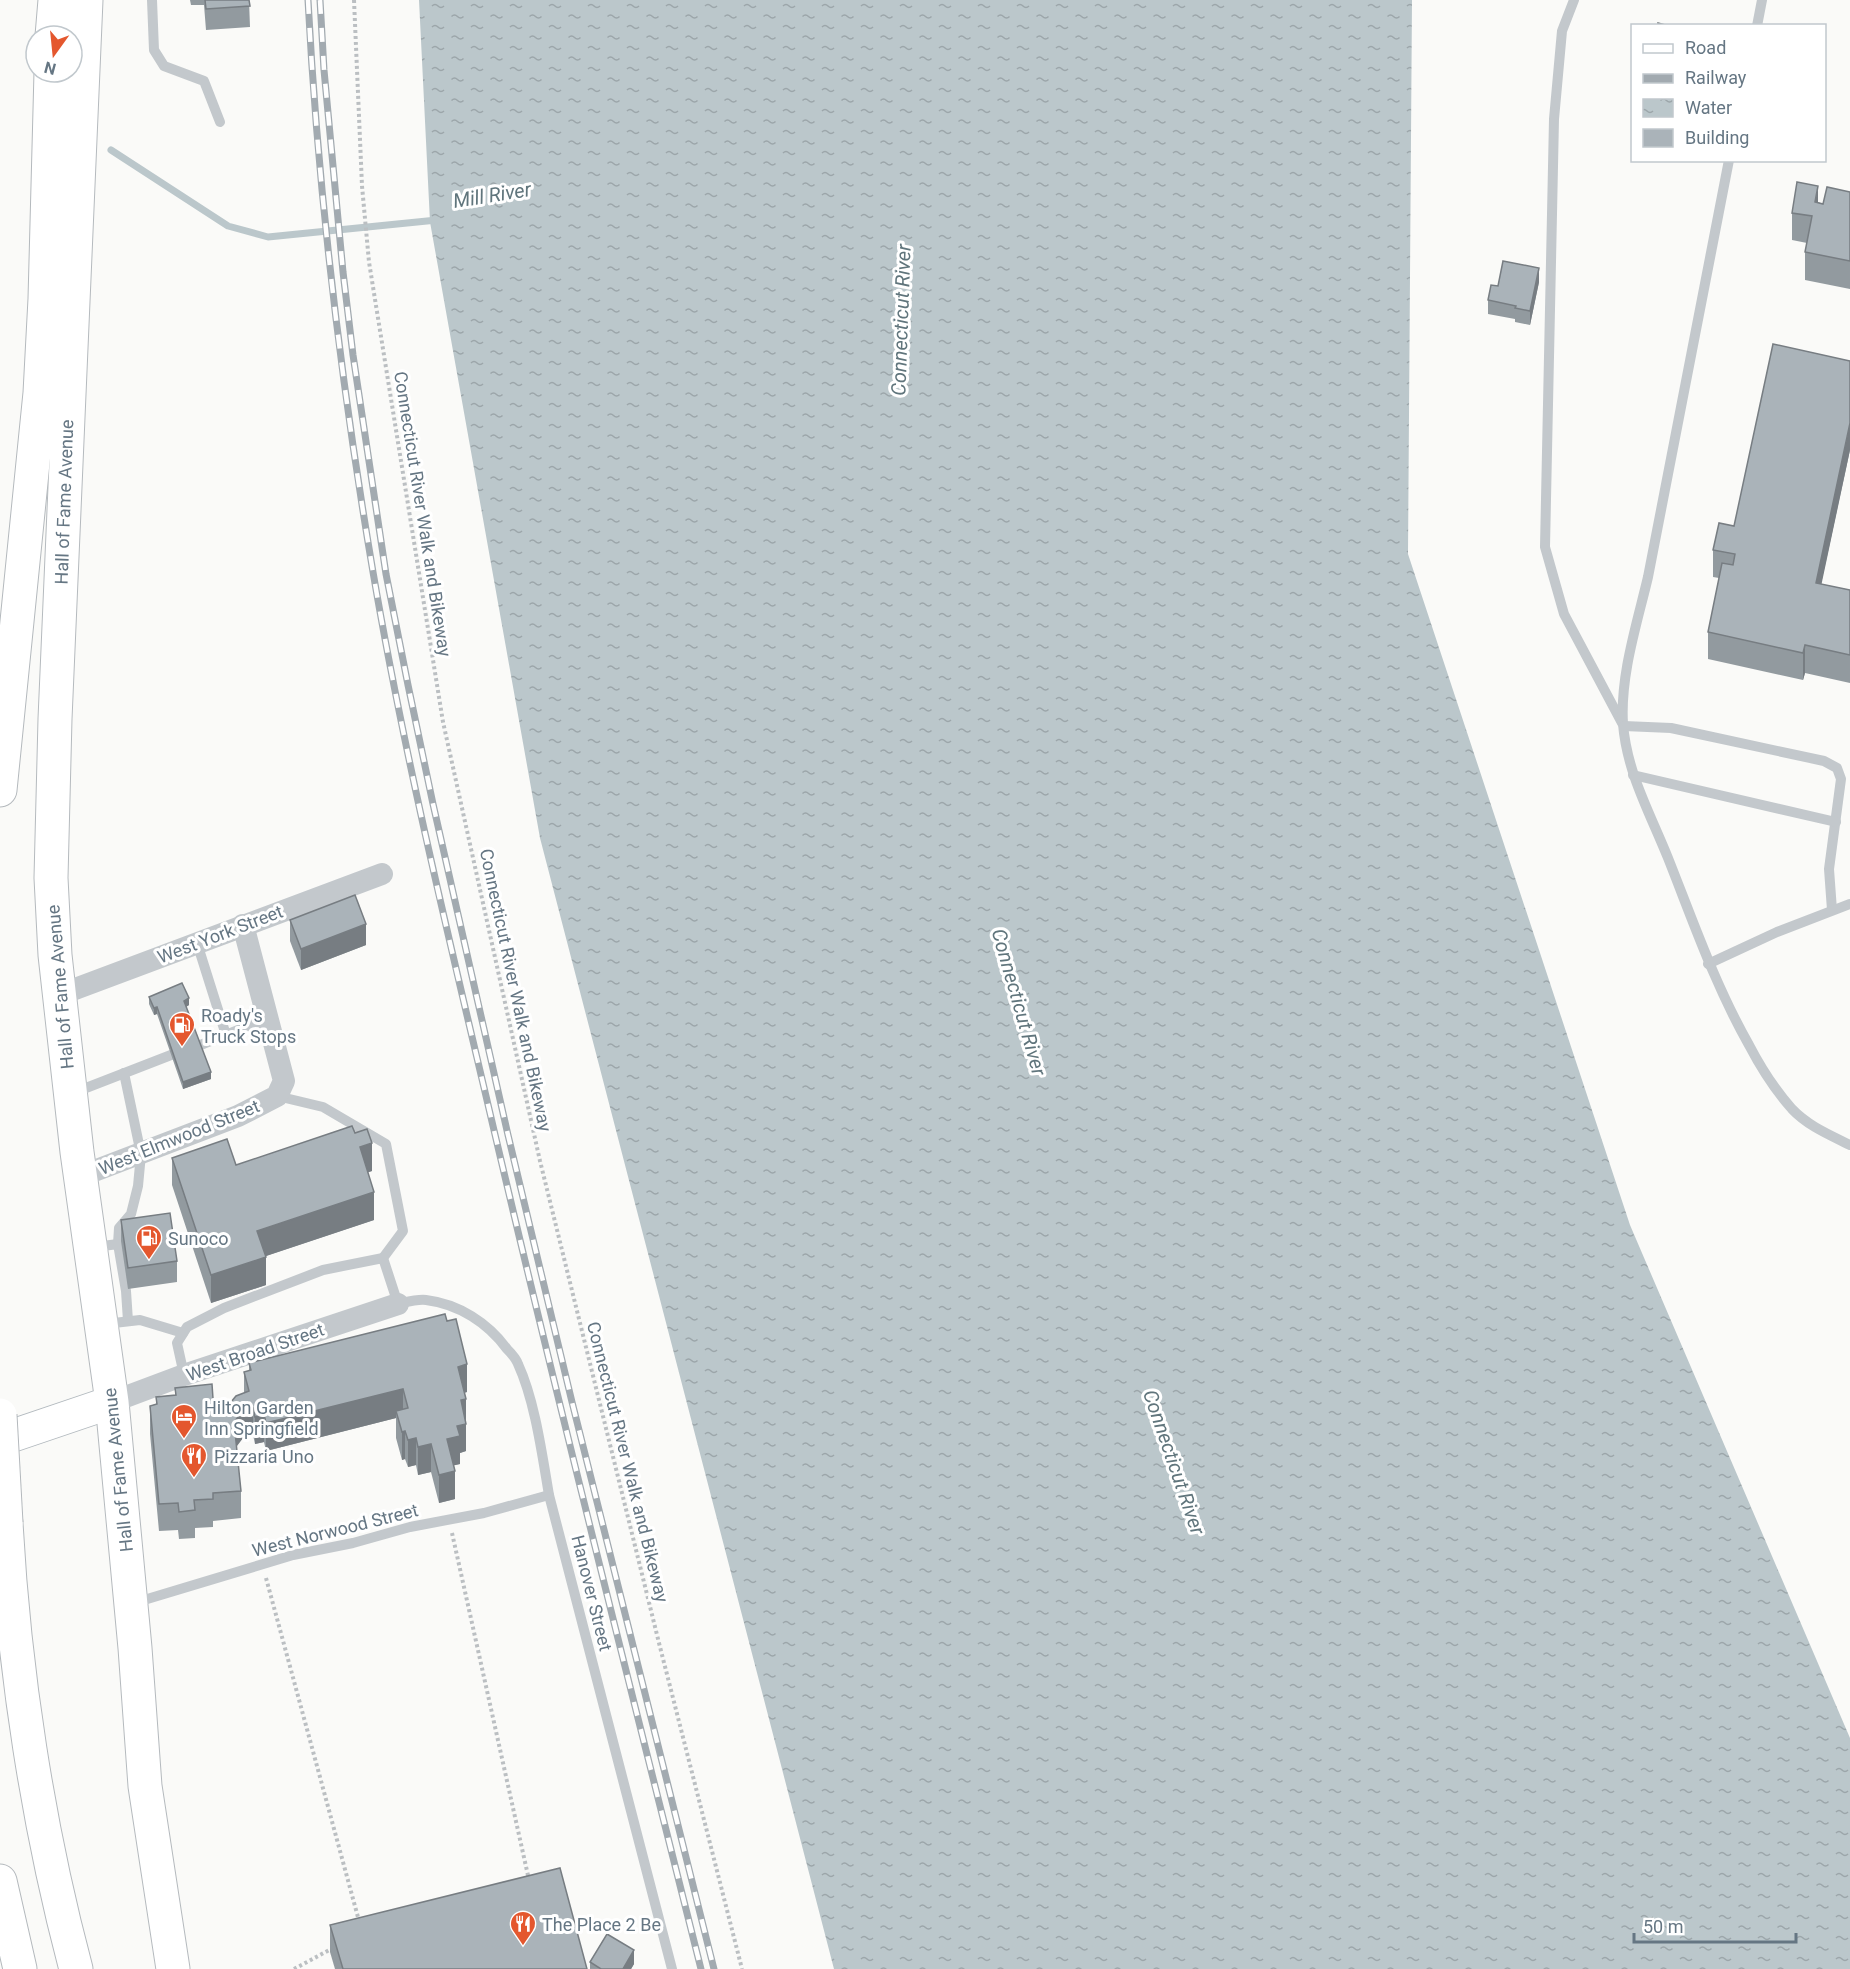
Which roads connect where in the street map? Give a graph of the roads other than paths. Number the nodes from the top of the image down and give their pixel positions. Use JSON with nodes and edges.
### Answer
{"nodes":[{"id":1,"x":55,"y":0,"type":"edge"},
{"id":2,"x":86,"y":0,"type":"edge"},
{"id":3,"x":152,"y":0,"type":"edge"},
{"id":4,"x":1574,"y":0,"type":"edge"},
{"id":5,"x":1762,"y":0,"type":"edge"},
{"id":6,"x":53,"y":24,"type":"edge"},
{"id":7,"x":1756,"y":24,"type":"edge"},
{"id":8,"x":51,"y":84,"type":"edge"},
{"id":9,"x":220,"y":122,"type":"dead end"},
{"id":10,"x":1729,"y":162,"type":"edge"},
{"id":11,"x":1623,"y":726,"type":"junction"},
{"id":12,"x":1633,"y":775,"type":"junction"},
{"id":13,"x":0,"y":790,"type":"edge"},
{"id":14,"x":1836,"y":822,"type":"junction"},
{"id":15,"x":382,"y":874,"type":"dead end"},
{"id":16,"x":1850,"y":904,"type":"edge"},
{"id":17,"x":1832,"y":910,"type":"junction"},
{"id":18,"x":243,"y":925,"type":"junction"},
{"id":19,"x":198,"y":943,"type":"junction"},
{"id":20,"x":1708,"y":964,"type":"junction"},
{"id":21,"x":59,"y":995,"type":"junction"},
{"id":22,"x":268,"y":1018,"type":"junction"},
{"id":23,"x":226,"y":1035,"type":"junction"},
{"id":24,"x":198,"y":1046,"type":"edge"},
{"id":25,"x":171,"y":1055,"type":"edge"},
{"id":26,"x":124,"y":1073,"type":"junction"},
{"id":27,"x":70,"y":1094,"type":"junction"},
{"id":28,"x":277,"y":1096,"type":"junction"},
{"id":29,"x":1850,"y":1145,"type":"edge"},
{"id":30,"x":141,"y":1154,"type":"junction"},
{"id":31,"x":81,"y":1176,"type":"junction"},
{"id":32,"x":105,"y":1246,"type":"junction"},
{"id":33,"x":383,"y":1258,"type":"junction"},
{"id":34,"x":398,"y":1304,"type":"junction"},
{"id":35,"x":115,"y":1322,"type":"junction"},
{"id":36,"x":183,"y":1333,"type":"junction"},
{"id":37,"x":184,"y":1376,"type":"junction"},
{"id":38,"x":112,"y":1402,"type":"junction"},
{"id":39,"x":0,"y":1415,"type":"edge"},
{"id":40,"x":0,"y":1440,"type":"edge"},
{"id":41,"x":549,"y":1495,"type":"junction"},
{"id":42,"x":131,"y":1604,"type":"junction"},
{"id":43,"x":0,"y":1881,"type":"edge"},
{"id":44,"x":20,"y":1969,"type":"edge"},
{"id":45,"x":76,"y":1969,"type":"edge"},
{"id":46,"x":173,"y":1969,"type":"edge"},
{"id":47,"x":672,"y":1969,"type":"edge"}],
"edges":[{"from":1,"to":6,"type":"main road"},
{"from":2,"to":21,"type":"main road","name":"Hall of Fame Avenue"},
{"from":3,"to":9,"type":"lane"},
{"from":4,"to":11,"type":"lane"},
{"from":5,"to":7,"type":"lane"},
{"from":8,"to":13,"type":"main road"},
{"from":10,"to":11,"type":"lane"},
{"from":11,"to":12,"type":"lane"},
{"from":11,"to":14,"type":"lane"},
{"from":12,"to":14,"type":"lane"},
{"from":12,"to":20,"type":"lane"},
{"from":14,"to":17,"type":"lane"},
{"from":15,"to":18,"type":"street","name":"West York Street"},
{"from":16,"to":17,"type":"lane"},
{"from":17,"to":20,"type":"lane"},
{"from":18,"to":19,"type":"street","name":"West York Street"},
{"from":18,"to":22,"type":"street"},
{"from":19,"to":21,"type":"street","name":"West York Street"},
{"from":19,"to":23,"type":"lane"},
{"from":20,"to":29,"type":"lane"},
{"from":21,"to":27,"type":"main road","name":"Hall of Fame Avenue"},
{"from":22,"to":23,"type":"lane"},
{"from":22,"to":28,"type":"street"},
{"from":23,"to":24,"type":"lane"},
{"from":25,"to":26,"type":"lane"},
{"from":26,"to":27,"type":"lane"},
{"from":26,"to":30,"type":"lane"},
{"from":27,"to":31,"type":"main road","name":"Hall of Fame Avenue"},
{"from":28,"to":30,"type":"street","name":"West Elmwood Street"},
{"from":28,"to":33,"type":"lane"},
{"from":30,"to":31,"type":"street","name":"West Elmwood Street"},
{"from":30,"to":32,"type":"lane"},
{"from":31,"to":32,"type":"main road","name":"Hall of Fame Avenue"},
{"from":32,"to":35,"type":"main road","name":"Hall of Fame Avenue"},
{"from":33,"to":34,"type":"lane"},
{"from":33,"to":36,"type":"lane"},
{"from":34,"to":37,"type":"street","name":"West Broad Street"},
{"from":34,"to":41,"type":"lane","name":"Hanover Street"},
{"from":35,"to":36,"type":"lane"},
{"from":35,"to":38,"type":"main road","name":"Hall of Fame Avenue"},
{"from":36,"to":37,"type":"lane"},
{"from":37,"to":38,"type":"street","name":"West Broad Street"},
{"from":38,"to":40,"type":"main road"},
{"from":38,"to":42,"type":"main road","name":"Hall of Fame Avenue"},
{"from":39,"to":45,"type":"main road","bridge":true},
{"from":41,"to":42,"type":"lane","name":"West Norwood Street"},
{"from":41,"to":47,"type":"lane","name":"Hanover Street"},
{"from":42,"to":46,"type":"main road","name":"Hall of Fame Avenue"},
{"from":43,"to":44,"type":"main road"}]}
